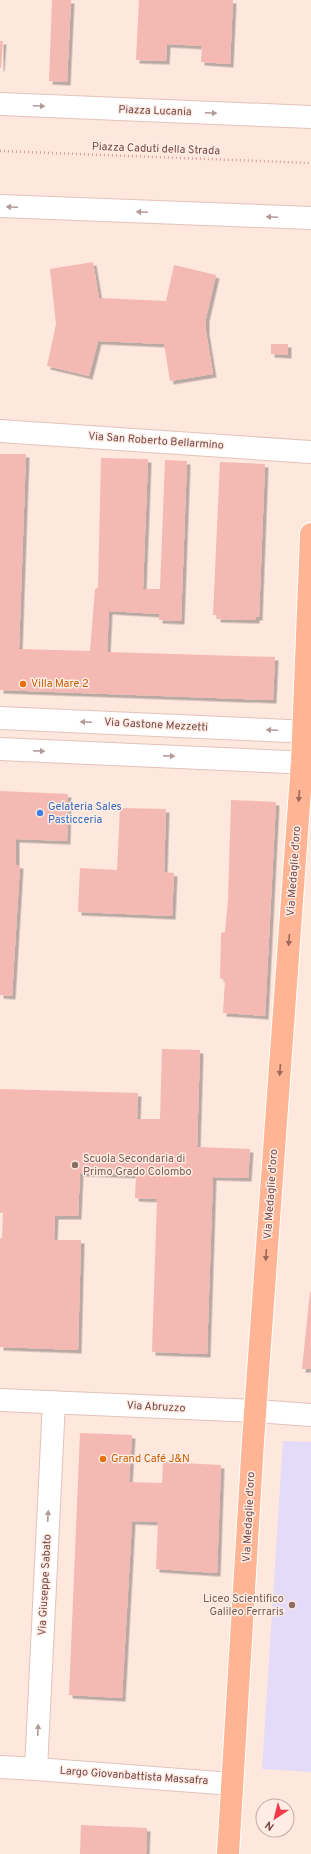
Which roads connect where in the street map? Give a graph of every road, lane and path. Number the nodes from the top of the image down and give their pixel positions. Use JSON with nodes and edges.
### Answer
{"nodes":[{"id":1,"x":0,"y":104,"type":"edge"},
{"id":2,"x":311,"y":117,"type":"edge"},
{"id":3,"x":0,"y":151,"type":"edge"},
{"id":4,"x":311,"y":163,"type":"edge"},
{"id":5,"x":0,"y":206,"type":"edge"},
{"id":6,"x":311,"y":218,"type":"edge"},
{"id":7,"x":0,"y":431,"type":"edge"},
{"id":8,"x":311,"y":452,"type":"edge"},
{"id":9,"x":311,"y":534,"type":"edge"},
{"id":10,"x":0,"y":718,"type":"edge"},
{"id":11,"x":307,"y":731,"type":"edge"},
{"id":12,"x":0,"y":749,"type":"edge"},
{"id":13,"x":306,"y":762,"type":"edge"},
{"id":14,"x":0,"y":1400,"type":"edge"},
{"id":15,"x":54,"y":1402,"type":"junction"},
{"id":16,"x":256,"y":1411,"type":"junction"},
{"id":17,"x":311,"y":1415,"type":"edge"},
{"id":18,"x":0,"y":1768,"type":"edge"},
{"id":19,"x":36,"y":1769,"type":"junction"},
{"id":20,"x":232,"y":1784,"type":"junction"},
{"id":21,"x":228,"y":1854,"type":"edge"}],
"edges":[{"from":1,"to":2,"type":"street","name":"Piazza Lucania","one_way":true},
{"from":3,"to":4,"type":"path","name":"Piazza Caduti della Strada"},
{"from":6,"to":5,"type":"street","one_way":true},
{"from":7,"to":8,"type":"street","name":"Via San Roberto Bellarmino"},
{"from":9,"to":11,"type":"main road","name":"Via Medaglie d'oro"},
{"from":11,"to":10,"type":"street","name":"Via Gastone Mezzetti","one_way":true},
{"from":11,"to":13,"type":"main road","name":"Via Medaglie d'oro"},
{"from":12,"to":13,"type":"street","one_way":true},
{"from":13,"to":16,"type":"main road","name":"Via Medaglie d'oro","one_way":true},
{"from":14,"to":15,"type":"street","name":"Via Abruzzo"},
{"from":15,"to":16,"type":"street","name":"Via Abruzzo"},
{"from":19,"to":15,"type":"street","name":"Via Giuseppe Sabato","one_way":true},
{"from":16,"to":17,"type":"street","name":"Via Abruzzo"},
{"from":16,"to":20,"type":"main road","name":"Via Medaglie d'oro"},
{"from":18,"to":19,"type":"street","name":"Largo Giovanbattista Massafra"},
{"from":19,"to":20,"type":"street","name":"Largo Giovanbattista Massafra"},
{"from":20,"to":21,"type":"main road","name":"Via Medaglie d'oro"}]}
